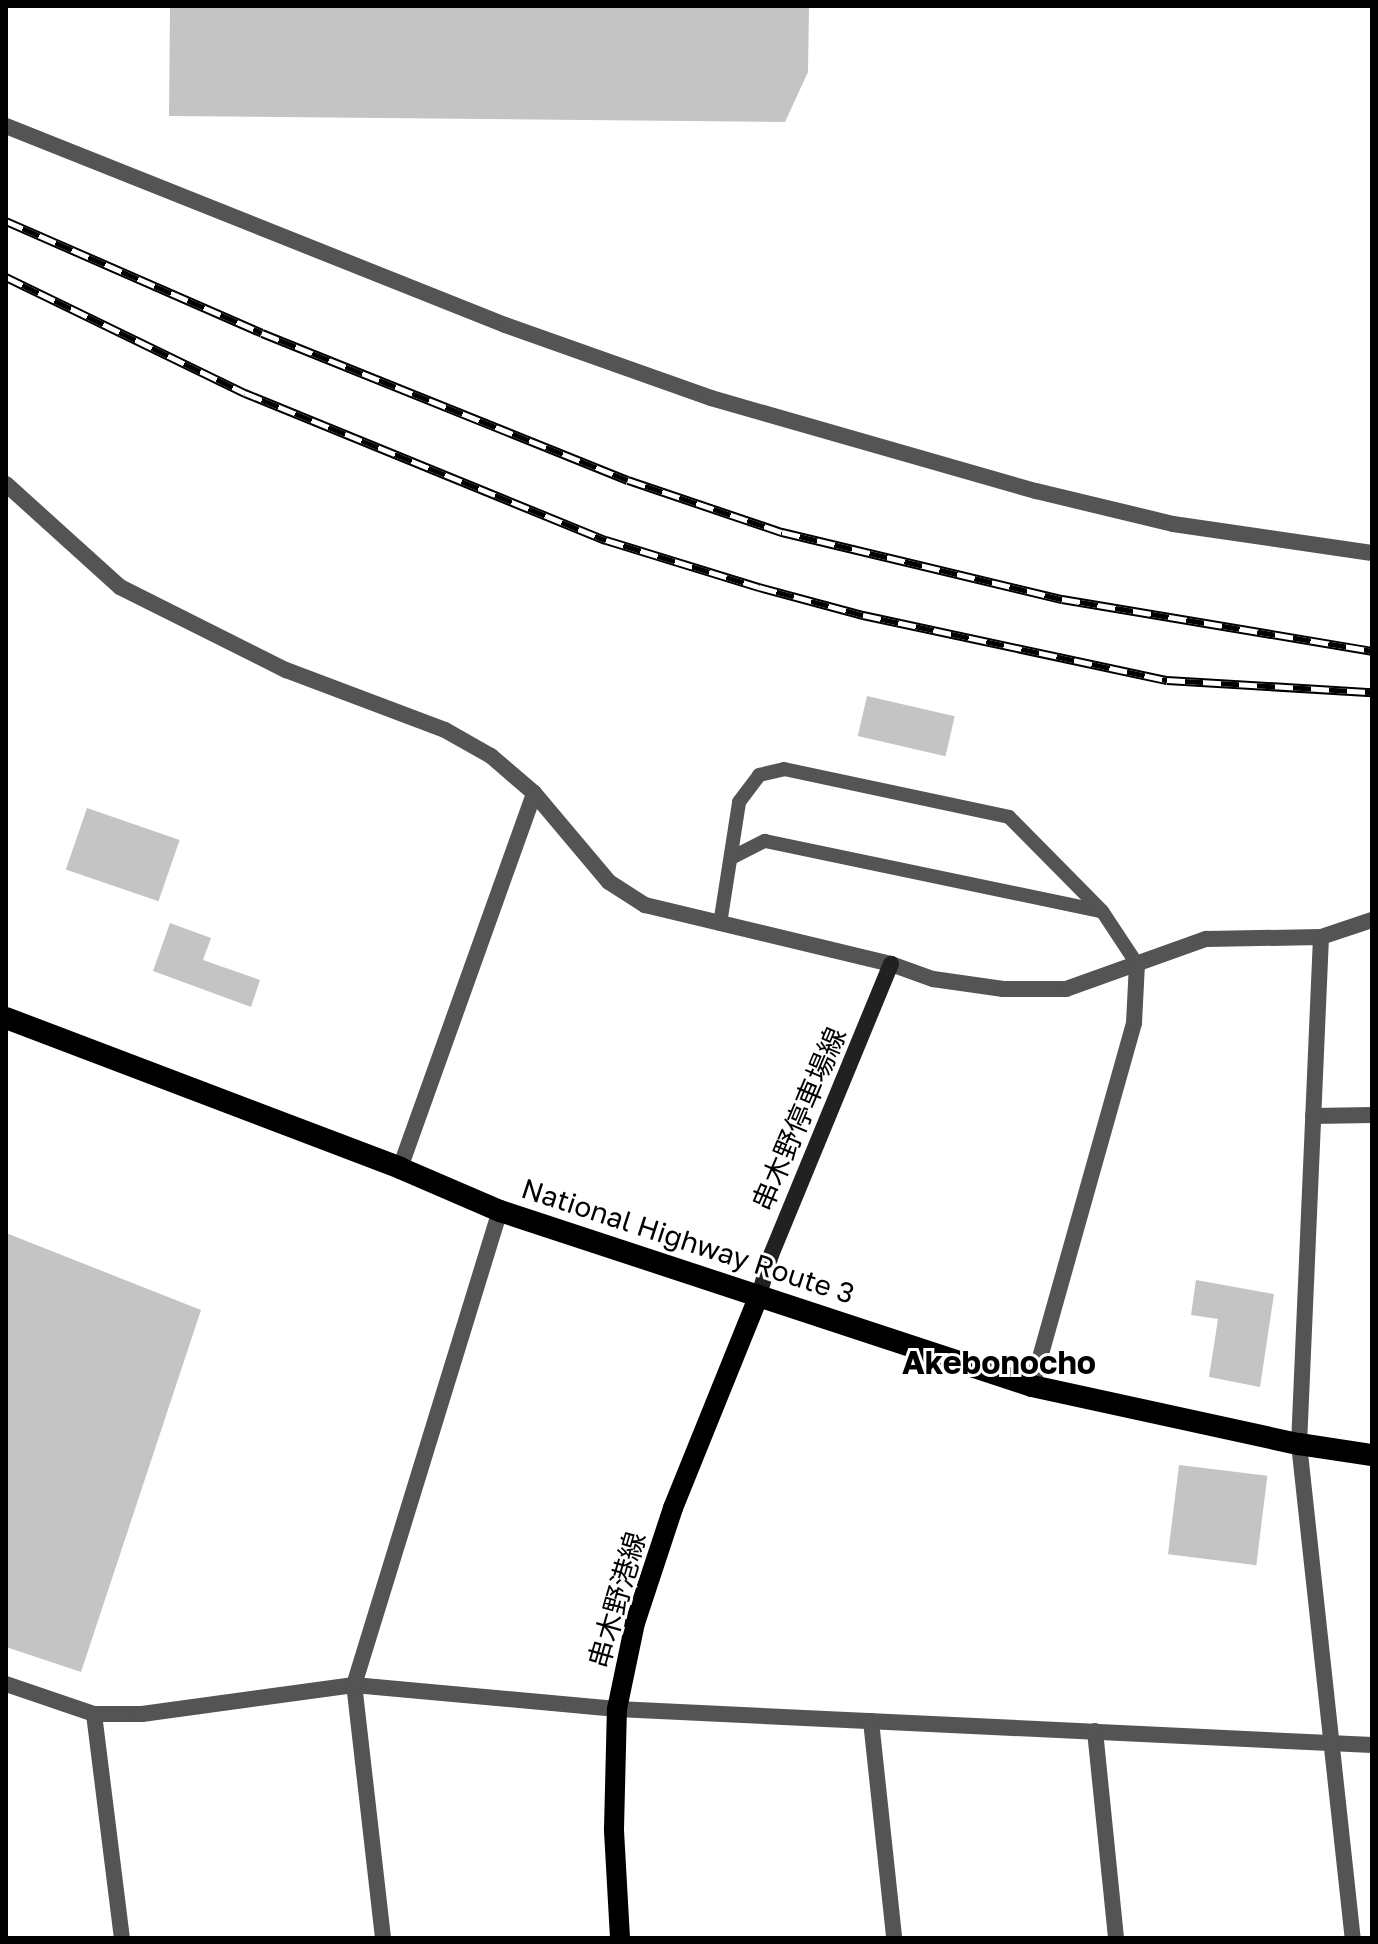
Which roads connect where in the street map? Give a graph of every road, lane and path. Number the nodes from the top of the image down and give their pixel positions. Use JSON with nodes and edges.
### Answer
{"nodes":[{"id":1,"x":6,"y":126,"type":"edge"},
{"id":2,"x":6,"y":484,"type":"edge"},
{"id":3,"x":1372,"y":553,"type":"edge"},
{"id":4,"x":534,"y":793,"type":"junction"},
{"id":5,"x":731,"y":858,"type":"junction"},
{"id":6,"x":1102,"y":911,"type":"junction"},
{"id":7,"x":1372,"y":920,"type":"edge"},
{"id":8,"x":720,"y":924,"type":"junction"},
{"id":9,"x":1321,"y":937,"type":"junction"},
{"id":10,"x":891,"y":964,"type":"junction"},
{"id":11,"x":1137,"y":964,"type":"junction"},
{"id":12,"x":6,"y":1018,"type":"edge"},
{"id":13,"x":1372,"y":1115,"type":"edge"},
{"id":14,"x":1313,"y":1116,"type":"junction"},
{"id":15,"x":400,"y":1168,"type":"junction"},
{"id":16,"x":500,"y":1211,"type":"junction"},
{"id":17,"x":759,"y":1295,"type":"junction"},
{"id":18,"x":1032,"y":1386,"type":"junction"},
{"id":19,"x":1299,"y":1444,"type":"junction"},
{"id":20,"x":1372,"y":1455,"type":"edge"},
{"id":21,"x":6,"y":1684,"type":"edge"},
{"id":22,"x":354,"y":1685,"type":"junction"},
{"id":23,"x":617,"y":1709,"type":"junction"},
{"id":24,"x":94,"y":1714,"type":"junction"},
{"id":25,"x":871,"y":1721,"type":"junction"},
{"id":26,"x":1095,"y":1731,"type":"junction"},
{"id":27,"x":1332,"y":1743,"type":"junction"},
{"id":28,"x":1372,"y":1745,"type":"edge"},
{"id":29,"x":122,"y":1938,"type":"edge"},
{"id":30,"x":383,"y":1938,"type":"edge"},
{"id":31,"x":620,"y":1938,"type":"edge"},
{"id":32,"x":894,"y":1938,"type":"edge"},
{"id":33,"x":1116,"y":1938,"type":"edge"},
{"id":34,"x":1353,"y":1938,"type":"edge"}],
"edges":[{"from":1,"to":3,"type":"street"},
{"from":2,"to":4,"type":"street"},
{"from":4,"to":8,"type":"street"},
{"from":4,"to":15,"type":"street"},
{"from":5,"to":6,"type":"lane"},
{"from":5,"to":6,"type":"lane"},
{"from":5,"to":8,"type":"lane"},
{"from":6,"to":11,"type":"lane"},
{"from":7,"to":9,"type":"street"},
{"from":8,"to":10,"type":"street"},
{"from":9,"to":11,"type":"street"},
{"from":9,"to":14,"type":"street"},
{"from":10,"to":11,"type":"street"},
{"from":10,"to":17,"type":"main road","name":"串木野停車場線"},
{"from":11,"to":18,"type":"street"},
{"from":12,"to":15,"type":"highway","name":"National Highway Route 3"},
{"from":13,"to":14,"type":"street"},
{"from":14,"to":19,"type":"street"},
{"from":15,"to":16,"type":"highway","name":"National Highway Route 3"},
{"from":16,"to":17,"type":"highway","name":"National Highway Route 3"},
{"from":16,"to":22,"type":"street"},
{"from":17,"to":18,"type":"highway","name":"National Highway Route 3"},
{"from":17,"to":23,"type":"main road","name":"串木野港線"},
{"from":18,"to":19,"type":"highway","name":"National Highway Route 3"},
{"from":19,"to":20,"type":"highway","name":"National Highway Route 3"},
{"from":19,"to":27,"type":"street"},
{"from":21,"to":24,"type":"street"},
{"from":22,"to":23,"type":"street"},
{"from":22,"to":24,"type":"street"},
{"from":22,"to":30,"type":"street"},
{"from":23,"to":25,"type":"street"},
{"from":23,"to":31,"type":"main road","name":"串木野港線"},
{"from":24,"to":29,"type":"street"},
{"from":25,"to":26,"type":"street"},
{"from":25,"to":32,"type":"street"},
{"from":26,"to":27,"type":"street"},
{"from":26,"to":33,"type":"street"},
{"from":27,"to":28,"type":"street"},
{"from":27,"to":34,"type":"street"}]}
